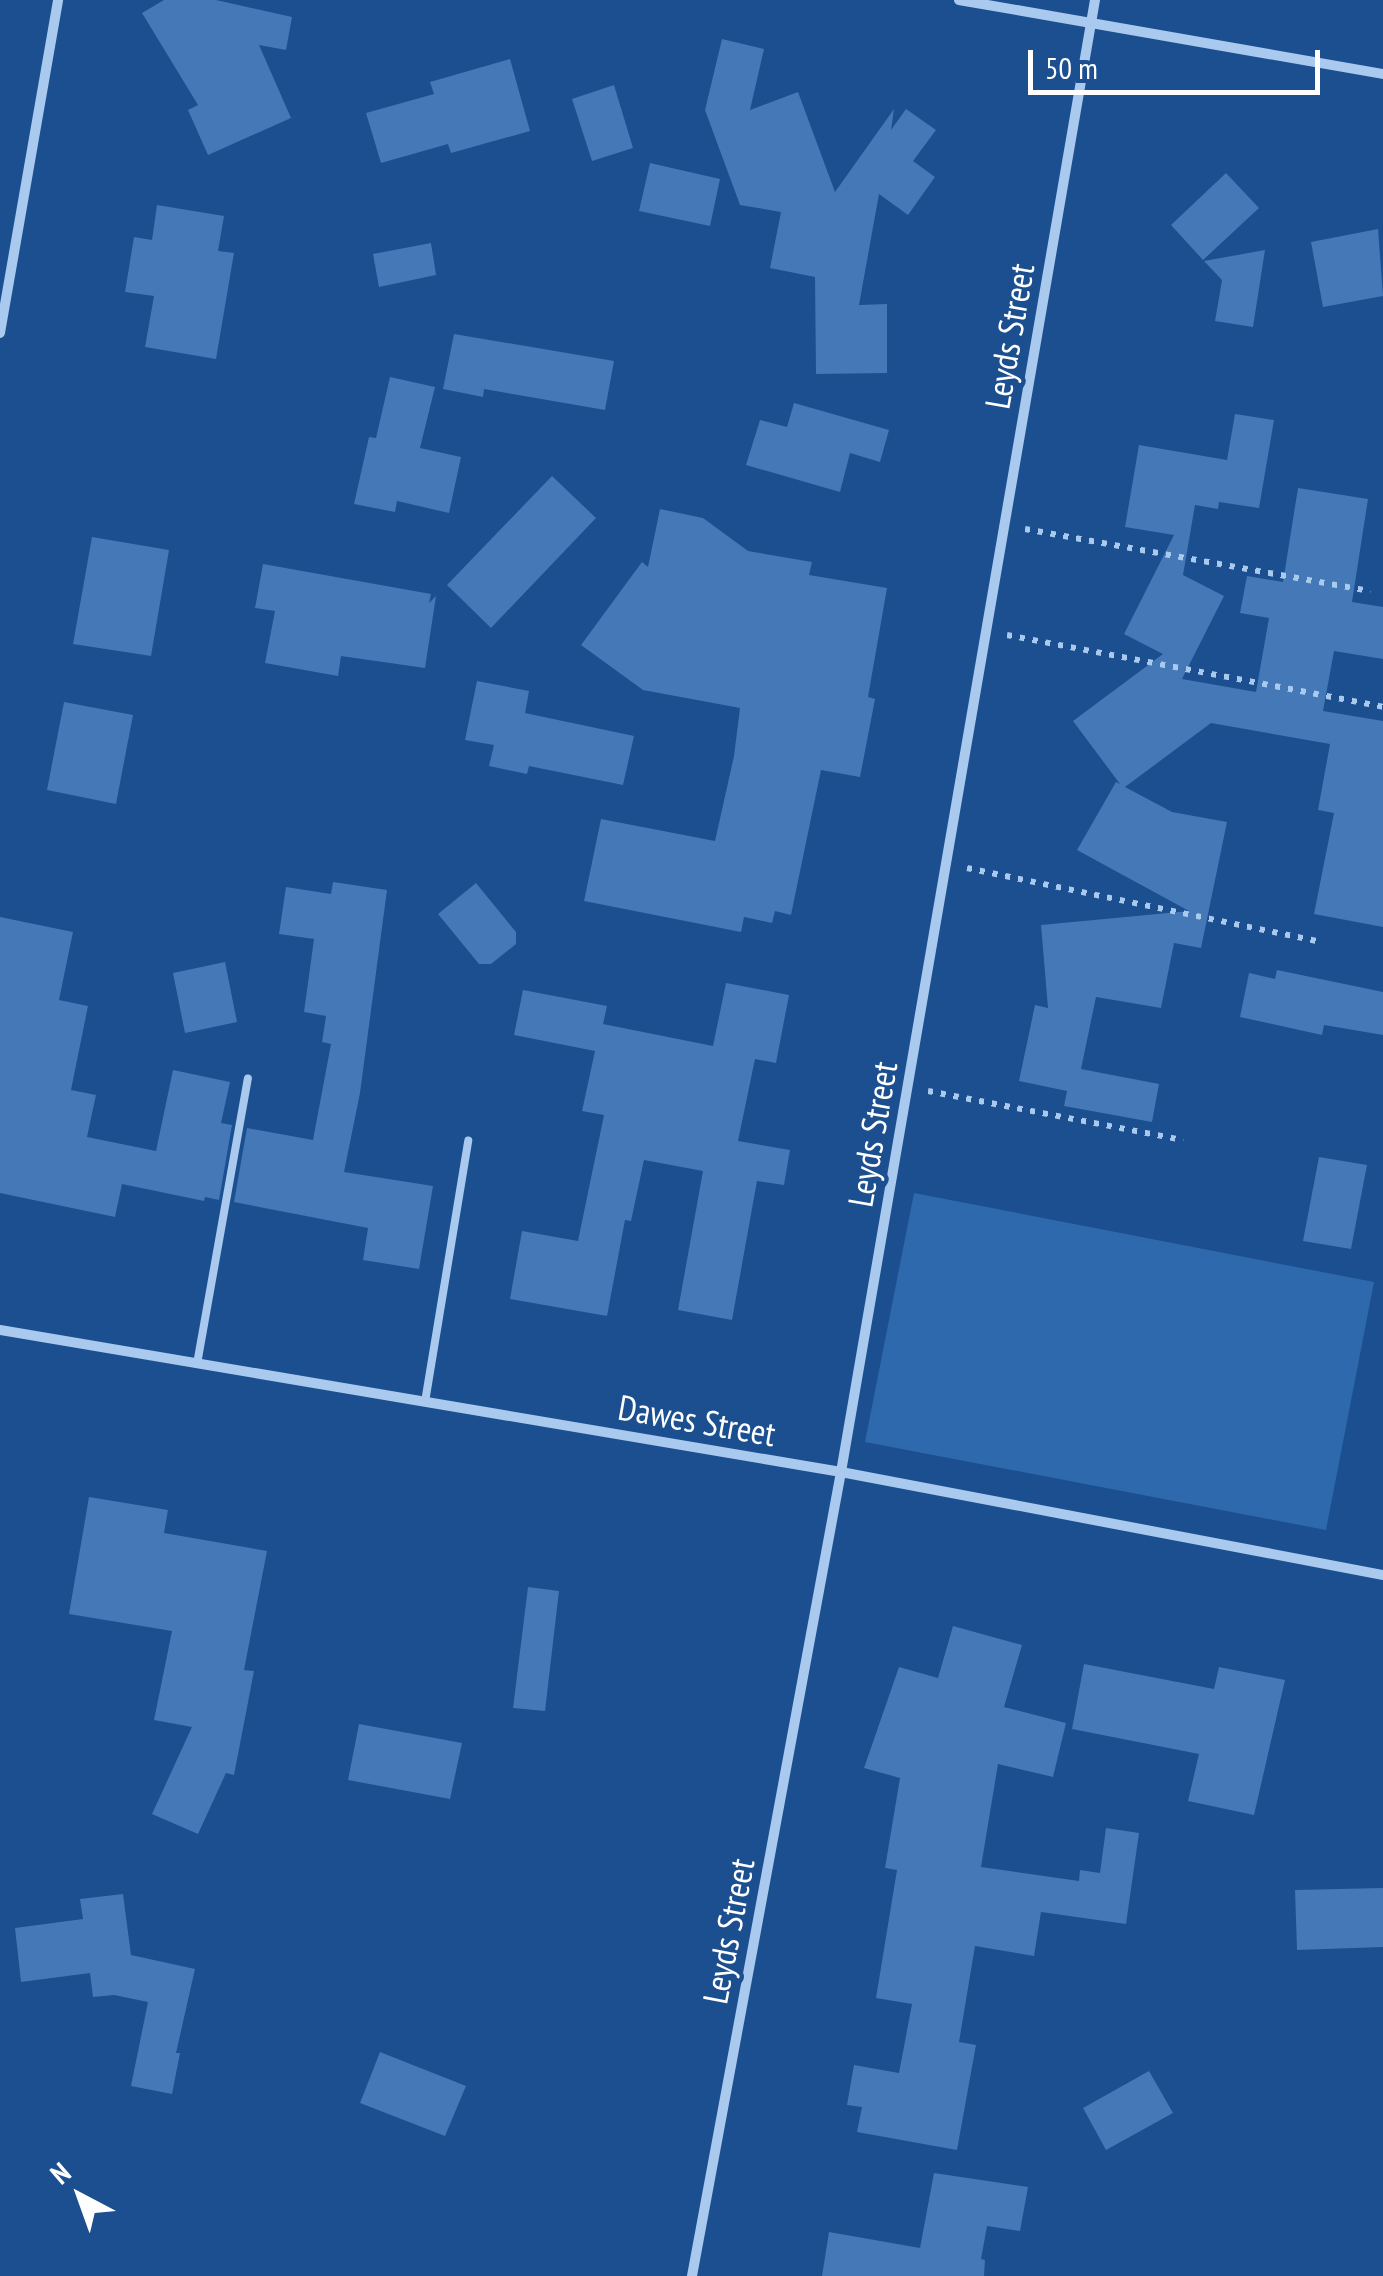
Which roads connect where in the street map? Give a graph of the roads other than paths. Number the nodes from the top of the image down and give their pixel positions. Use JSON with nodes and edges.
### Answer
{"nodes":[{"id":1,"x":58,"y":0,"type":"edge"},
{"id":2,"x":960,"y":0,"type":"edge"},
{"id":3,"x":1095,"y":0,"type":"edge"},
{"id":4,"x":1091,"y":22,"type":"junction"},
{"id":5,"x":1383,"y":74,"type":"edge"},
{"id":6,"x":0,"y":333,"type":"edge"},
{"id":7,"x":248,"y":1078,"type":"dead end"},
{"id":8,"x":468,"y":1140,"type":"dead end"},
{"id":9,"x":0,"y":1330,"type":"edge"},
{"id":10,"x":197,"y":1364,"type":"junction"},
{"id":11,"x":425,"y":1402,"type":"junction"},
{"id":12,"x":842,"y":1472,"type":"junction"},
{"id":13,"x":1383,"y":1575,"type":"edge"},
{"id":14,"x":692,"y":2276,"type":"edge"}],
"edges":[{"from":1,"to":6,"type":"street"},
{"from":2,"to":4,"type":"street"},
{"from":3,"to":4,"type":"street","name":"Leyds Street"},
{"from":4,"to":5,"type":"street"},
{"from":4,"to":12,"type":"street","name":"Leyds Street"},
{"from":7,"to":10,"type":"lane"},
{"from":8,"to":11,"type":"lane"},
{"from":9,"to":10,"type":"street","name":"Dawes Street"},
{"from":10,"to":11,"type":"street","name":"Dawes Street"},
{"from":11,"to":12,"type":"street","name":"Dawes Street"},
{"from":12,"to":13,"type":"street","name":"Dawes Street"},
{"from":12,"to":14,"type":"street","name":"Leyds Street"}]}
